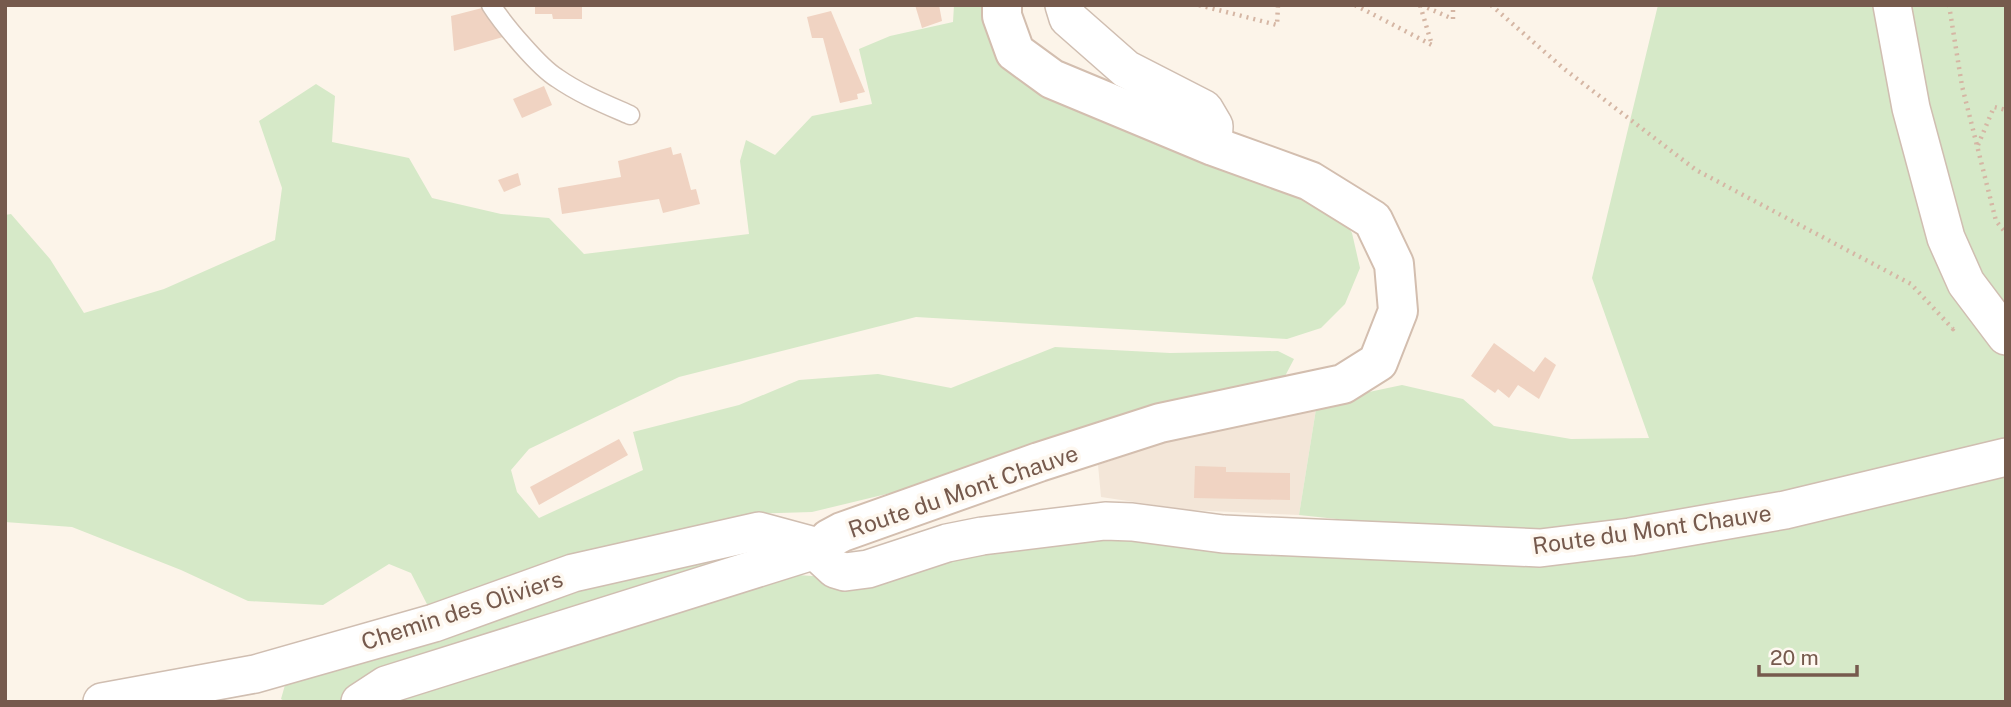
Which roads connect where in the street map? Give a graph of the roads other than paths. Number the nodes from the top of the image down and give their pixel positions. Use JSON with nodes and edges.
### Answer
{"nodes":[{"id":1,"x":491,"y":5,"type":"edge"},
{"id":2,"x":1002,"y":5,"type":"edge"},
{"id":3,"x":1064,"y":5,"type":"edge"},
{"id":4,"x":1892,"y":5,"type":"edge"},
{"id":5,"x":630,"y":115,"type":"dead end"},
{"id":6,"x":1213,"y":146,"type":"junction"},
{"id":7,"x":2006,"y":336,"type":"edge"},
{"id":8,"x":2006,"y":457,"type":"edge"},
{"id":9,"x":822,"y":548,"type":"junction"},
{"id":10,"x":102,"y":702,"type":"edge"},
{"id":11,"x":360,"y":702,"type":"edge"}],
"edges":[{"from":1,"to":5,"type":"lane"},
{"from":2,"to":6,"type":"street","name":"Route du Mont Chauve"},
{"from":3,"to":6,"type":"street"},
{"from":4,"to":7,"type":"street"},
{"from":6,"to":9,"type":"street","name":"Route du Mont Chauve"},
{"from":8,"to":9,"type":"street","name":"Route du Mont Chauve"},
{"from":9,"to":10,"type":"street","name":"Chemin des Oliviers"},
{"from":9,"to":11,"type":"street"}]}
